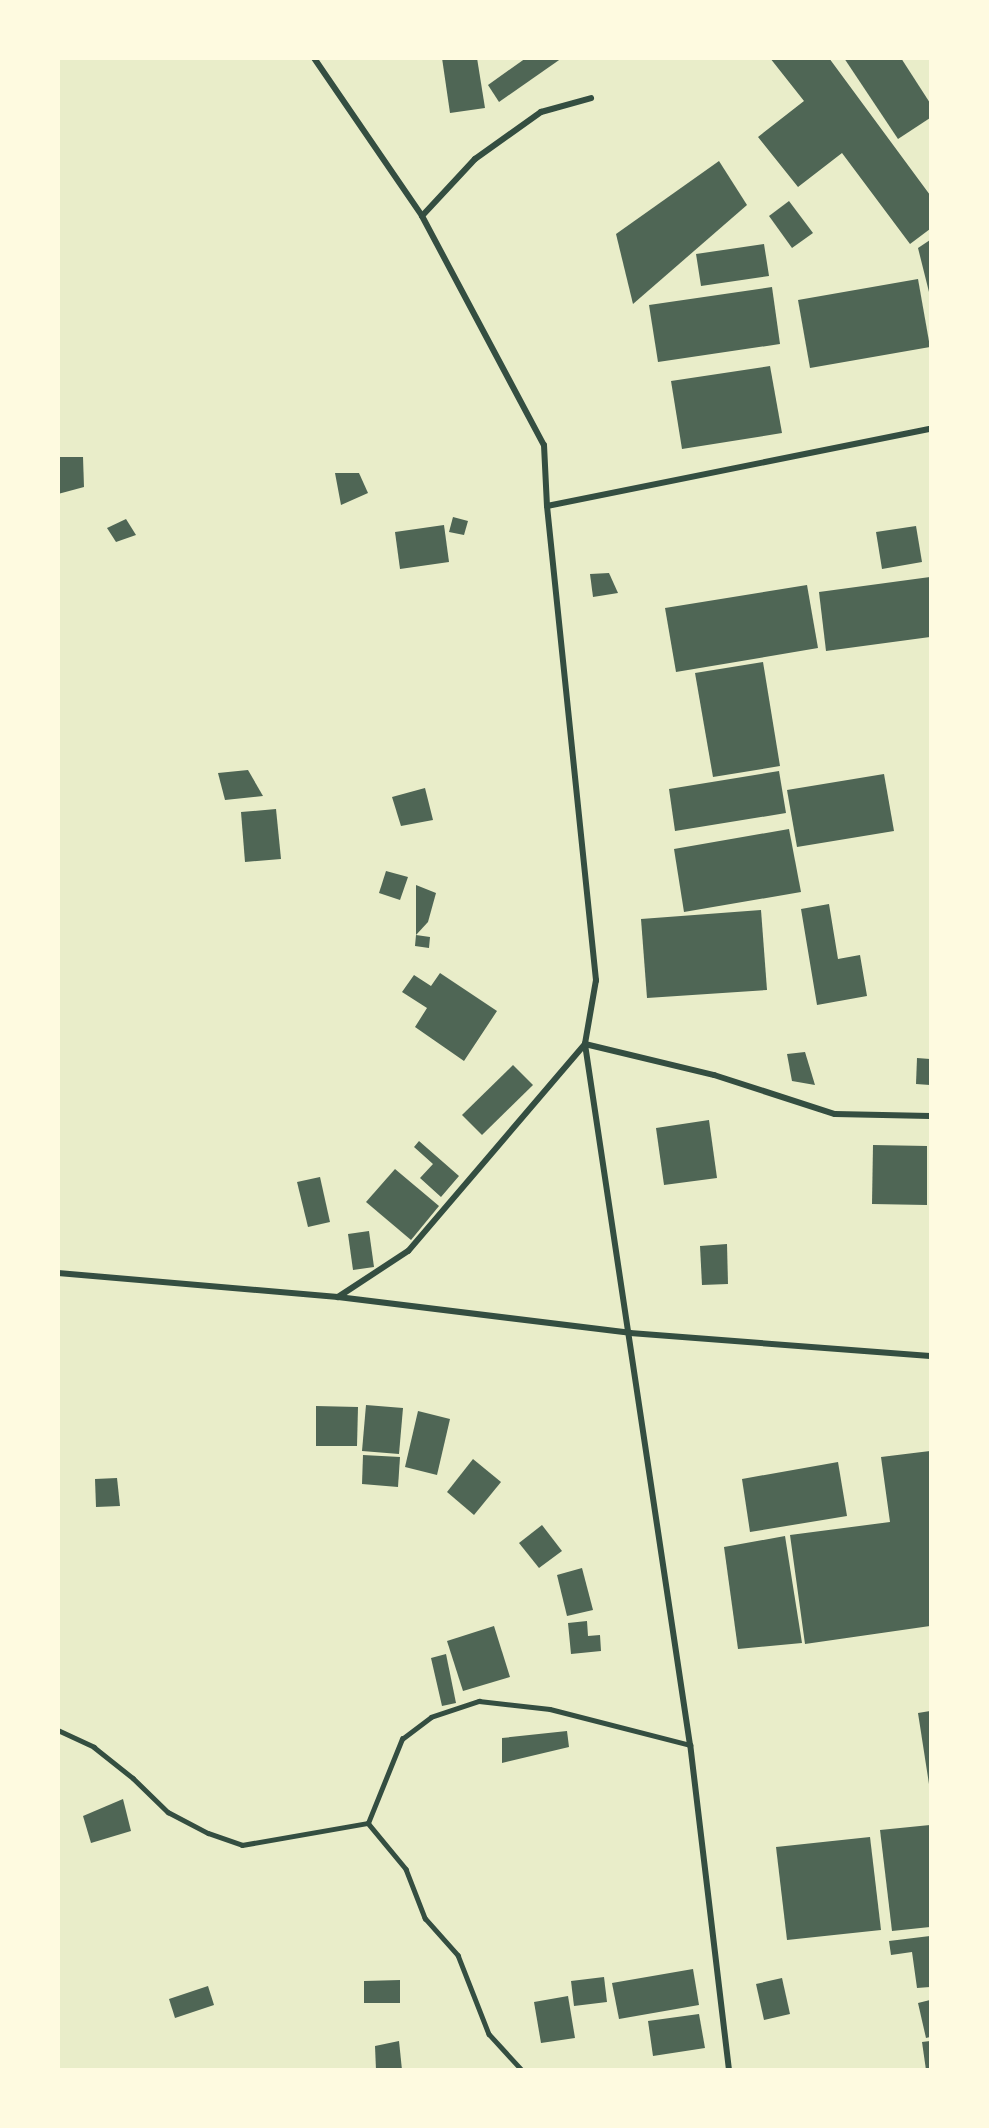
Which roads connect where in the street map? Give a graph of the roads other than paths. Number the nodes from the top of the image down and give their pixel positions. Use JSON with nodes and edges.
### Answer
{"nodes":[{"id":1,"x":314,"y":58,"type":"edge"},
{"id":2,"x":591,"y":98,"type":"dead end"},
{"id":3,"x":422,"y":216,"type":"junction"},
{"id":4,"x":930,"y":429,"type":"edge"},
{"id":5,"x":547,"y":506,"type":"junction"},
{"id":6,"x":585,"y":1044,"type":"junction"},
{"id":7,"x":930,"y":1116,"type":"edge"},
{"id":8,"x":58,"y":1273,"type":"edge"},
{"id":9,"x":338,"y":1297,"type":"junction"},
{"id":10,"x":630,"y":1332,"type":"junction"},
{"id":11,"x":930,"y":1356,"type":"edge"},
{"id":12,"x":58,"y":1730,"type":"edge"},
{"id":13,"x":690,"y":1745,"type":"junction"},
{"id":14,"x":368,"y":1823,"type":"junction"},
{"id":15,"x":522,"y":2070,"type":"edge"},
{"id":16,"x":729,"y":2070,"type":"edge"}],
"edges":[{"from":1,"to":3,"type":"street"},
{"from":2,"to":3,"type":"street"},
{"from":3,"to":5,"type":"street"},
{"from":4,"to":5,"type":"street"},
{"from":5,"to":6,"type":"street"},
{"from":6,"to":7,"type":"street"},
{"from":6,"to":9,"type":"street"},
{"from":6,"to":10,"type":"street"},
{"from":8,"to":9,"type":"street"},
{"from":9,"to":10,"type":"street"},
{"from":10,"to":11,"type":"street"},
{"from":10,"to":13,"type":"street"},
{"from":12,"to":14,"type":"lane"},
{"from":13,"to":14,"type":"lane"},
{"from":13,"to":16,"type":"street"},
{"from":14,"to":15,"type":"lane"}]}
